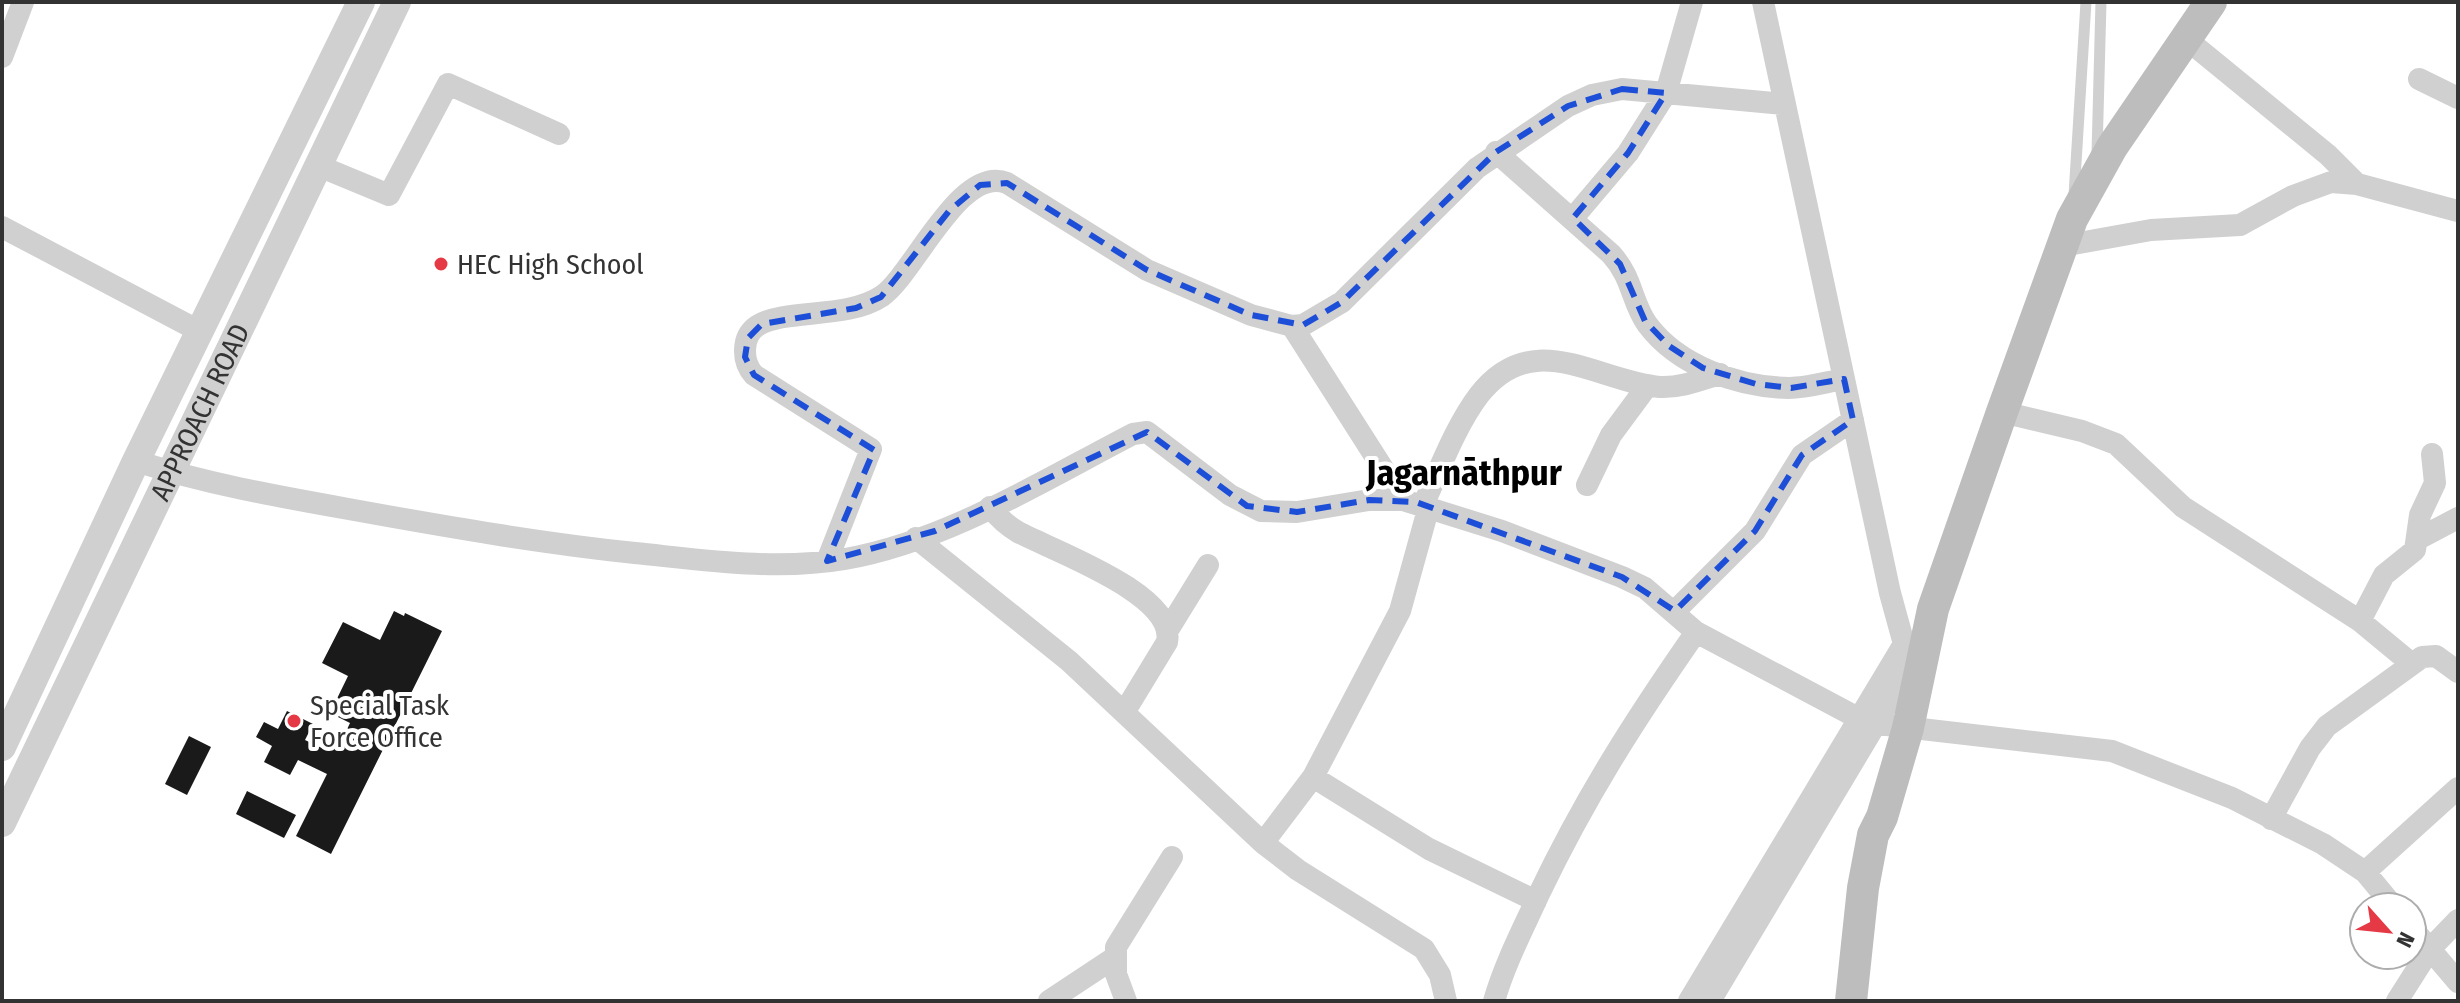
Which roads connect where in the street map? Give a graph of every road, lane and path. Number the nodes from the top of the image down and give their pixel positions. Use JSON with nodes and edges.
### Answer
{"nodes":[{"id":1,"x":23,"y":2,"type":"edge"},
{"id":2,"x":361,"y":2,"type":"edge"},
{"id":3,"x":397,"y":2,"type":"edge"},
{"id":4,"x":1692,"y":2,"type":"edge"},
{"id":5,"x":1763,"y":2,"type":"edge"},
{"id":6,"x":2086,"y":2,"type":"edge"},
{"id":7,"x":2101,"y":2,"type":"edge"},
{"id":8,"x":2211,"y":2,"type":"edge"},
{"id":9,"x":2185,"y":38,"type":"junction"},
{"id":10,"x":2,"y":57,"type":"edge"},
{"id":11,"x":2419,"y":79,"type":"dead end"},
{"id":12,"x":1666,"y":93,"type":"junction"},
{"id":13,"x":2458,"y":98,"type":"edge"},
{"id":14,"x":1784,"y":104,"type":"junction"},
{"id":15,"x":559,"y":134,"type":"dead end"},
{"id":16,"x":1496,"y":152,"type":"junction"},
{"id":17,"x":319,"y":166,"type":"junction"},
{"id":18,"x":2096,"y":176,"type":"junction"},
{"id":19,"x":2357,"y":184,"type":"junction"},
{"id":20,"x":2458,"y":211,"type":"edge"},
{"id":21,"x":1573,"y":218,"type":"junction"},
{"id":22,"x":2,"y":227,"type":"edge"},
{"id":23,"x":2067,"y":232,"type":"junction"},
{"id":24,"x":1292,"y":326,"type":"junction"},
{"id":25,"x":201,"y":332,"type":"junction"},
{"id":26,"x":1720,"y":374,"type":"junction"},
{"id":27,"x":1844,"y":379,"type":"junction"},
{"id":28,"x":1648,"y":385,"type":"junction"},
{"id":29,"x":2002,"y":412,"type":"junction"},
{"id":30,"x":1853,"y":420,"type":"junction"},
{"id":31,"x":2432,"y":454,"type":"dead end"},
{"id":32,"x":136,"y":461,"type":"junction"},
{"id":33,"x":171,"y":472,"type":"junction"},
{"id":34,"x":1587,"y":485,"type":"dead end"},
{"id":35,"x":1418,"y":503,"type":"junction"},
{"id":36,"x":990,"y":507,"type":"junction"},
{"id":37,"x":2458,"y":518,"type":"edge"},
{"id":38,"x":916,"y":538,"type":"junction"},
{"id":39,"x":2418,"y":539,"type":"junction"},
{"id":40,"x":827,"y":561,"type":"junction"},
{"id":41,"x":1208,"y":565,"type":"dead end"},
{"id":42,"x":1675,"y":611,"type":"junction"},
{"id":43,"x":2360,"y":621,"type":"junction"},
{"id":44,"x":1168,"y":630,"type":"junction"},
{"id":45,"x":1696,"y":632,"type":"junction"},
{"id":46,"x":1912,"y":657,"type":"junction"},
{"id":47,"x":2412,"y":664,"type":"junction"},
{"id":48,"x":2458,"y":672,"type":"edge"},
{"id":49,"x":1125,"y":711,"type":"junction"},
{"id":50,"x":1881,"y":723,"type":"junction"},
{"id":51,"x":2,"y":747,"type":"edge"},
{"id":52,"x":1313,"y":777,"type":"junction"},
{"id":53,"x":2458,"y":788,"type":"edge"},
{"id":54,"x":1882,"y":817,"type":"junction"},
{"id":55,"x":2271,"y":819,"type":"junction"},
{"id":56,"x":1807,"y":821,"type":"junction"},
{"id":57,"x":2,"y":823,"type":"edge"},
{"id":58,"x":1263,"y":843,"type":"junction"},
{"id":59,"x":1172,"y":857,"type":"dead end"},
{"id":60,"x":2365,"y":872,"type":"junction"},
{"id":61,"x":2381,"y":891,"type":"edge"},
{"id":62,"x":1536,"y":901,"type":"junction"},
{"id":63,"x":2458,"y":920,"type":"edge"},
{"id":64,"x":2428,"y":947,"type":"edge"},
{"id":65,"x":2430,"y":949,"type":"junction"},
{"id":66,"x":1114,"y":958,"type":"junction"},
{"id":67,"x":2458,"y":982,"type":"edge"},
{"id":68,"x":1049,"y":1001,"type":"edge"},
{"id":69,"x":1126,"y":1001,"type":"edge"},
{"id":70,"x":1446,"y":1001,"type":"edge"},
{"id":71,"x":1494,"y":1001,"type":"edge"},
{"id":72,"x":1689,"y":1001,"type":"edge"},
{"id":73,"x":1710,"y":1001,"type":"edge"},
{"id":74,"x":1851,"y":1001,"type":"edge"},
{"id":75,"x":1867,"y":1001,"type":"edge"},
{"id":76,"x":2397,"y":1001,"type":"edge"}],
"edges":[{"from":1,"to":10,"type":"street"},
{"from":2,"to":25,"type":"street","name":"APPROACH ROAD"},
{"from":3,"to":17,"type":"street","name":"APPROACH ROAD"},
{"from":4,"to":12,"type":"street"},
{"from":5,"to":14,"type":"street"},
{"from":6,"to":23,"type":"lane"},
{"from":7,"to":18,"type":"lane"},
{"from":8,"to":9,"type":"main road"},
{"from":9,"to":18,"type":"main road"},
{"from":9,"to":19,"type":"street"},
{"from":11,"to":13,"type":"street"},
{"from":12,"to":14,"type":"street"},
{"from":12,"to":16,"type":"street"},
{"from":12,"to":21,"type":"street"},
{"from":14,"to":27,"type":"street"},
{"from":15,"to":17,"type":"street"},
{"from":16,"to":21,"type":"street"},
{"from":16,"to":24,"type":"street"},
{"from":17,"to":33,"type":"street","name":"APPROACH ROAD"},
{"from":18,"to":23,"type":"main road"},
{"from":19,"to":20,"type":"street"},
{"from":19,"to":23,"type":"street"},
{"from":21,"to":26,"type":"street"},
{"from":22,"to":25,"type":"street"},
{"from":23,"to":29,"type":"main road"},
{"from":24,"to":35,"type":"street"},
{"from":24,"to":40,"type":"street"},
{"from":25,"to":32,"type":"street","name":"APPROACH ROAD"},
{"from":26,"to":27,"type":"street"},
{"from":26,"to":28,"type":"street"},
{"from":27,"to":30,"type":"street"},
{"from":28,"to":34,"type":"street"},
{"from":28,"to":35,"type":"street"},
{"from":29,"to":43,"type":"street"},
{"from":29,"to":46,"type":"main road"},
{"from":30,"to":42,"type":"street"},
{"from":30,"to":46,"type":"street"},
{"from":31,"to":39,"type":"street"},
{"from":32,"to":33,"type":"street"},
{"from":32,"to":51,"type":"street","name":"APPROACH ROAD"},
{"from":33,"to":40,"type":"street"},
{"from":33,"to":57,"type":"street","name":"APPROACH ROAD"},
{"from":35,"to":36,"type":"street"},
{"from":35,"to":42,"type":"street"},
{"from":35,"to":52,"type":"street"},
{"from":36,"to":38,"type":"street"},
{"from":36,"to":44,"type":"street"},
{"from":37,"to":39,"type":"street"},
{"from":38,"to":40,"type":"street"},
{"from":38,"to":49,"type":"street"},
{"from":39,"to":43,"type":"street"},
{"from":41,"to":44,"type":"street"},
{"from":42,"to":45,"type":"street"},
{"from":43,"to":47,"type":"street"},
{"from":44,"to":49,"type":"street"},
{"from":45,"to":50,"type":"street"},
{"from":45,"to":62,"type":"street"},
{"from":46,"to":50,"type":"main road"},
{"from":46,"to":50,"type":"street"},
{"from":47,"to":48,"type":"street"},
{"from":47,"to":55,"type":"street"},
{"from":49,"to":58,"type":"street"},
{"from":50,"to":54,"type":"main road"},
{"from":50,"to":55,"type":"street"},
{"from":50,"to":56,"type":"street"},
{"from":52,"to":58,"type":"street"},
{"from":52,"to":62,"type":"street"},
{"from":53,"to":60,"type":"street"},
{"from":54,"to":74,"type":"main road"},
{"from":54,"to":75,"type":"main road"},
{"from":55,"to":60,"type":"street"},
{"from":56,"to":72,"type":"street"},
{"from":56,"to":73,"type":"street"},
{"from":58,"to":70,"type":"street"},
{"from":59,"to":66,"type":"street"},
{"from":60,"to":61,"type":"street"},
{"from":62,"to":71,"type":"street"},
{"from":63,"to":65,"type":"street"},
{"from":64,"to":65,"type":"street"},
{"from":65,"to":67,"type":"street"},
{"from":65,"to":76,"type":"street"},
{"from":66,"to":68,"type":"street"},
{"from":66,"to":69,"type":"street"}]}
